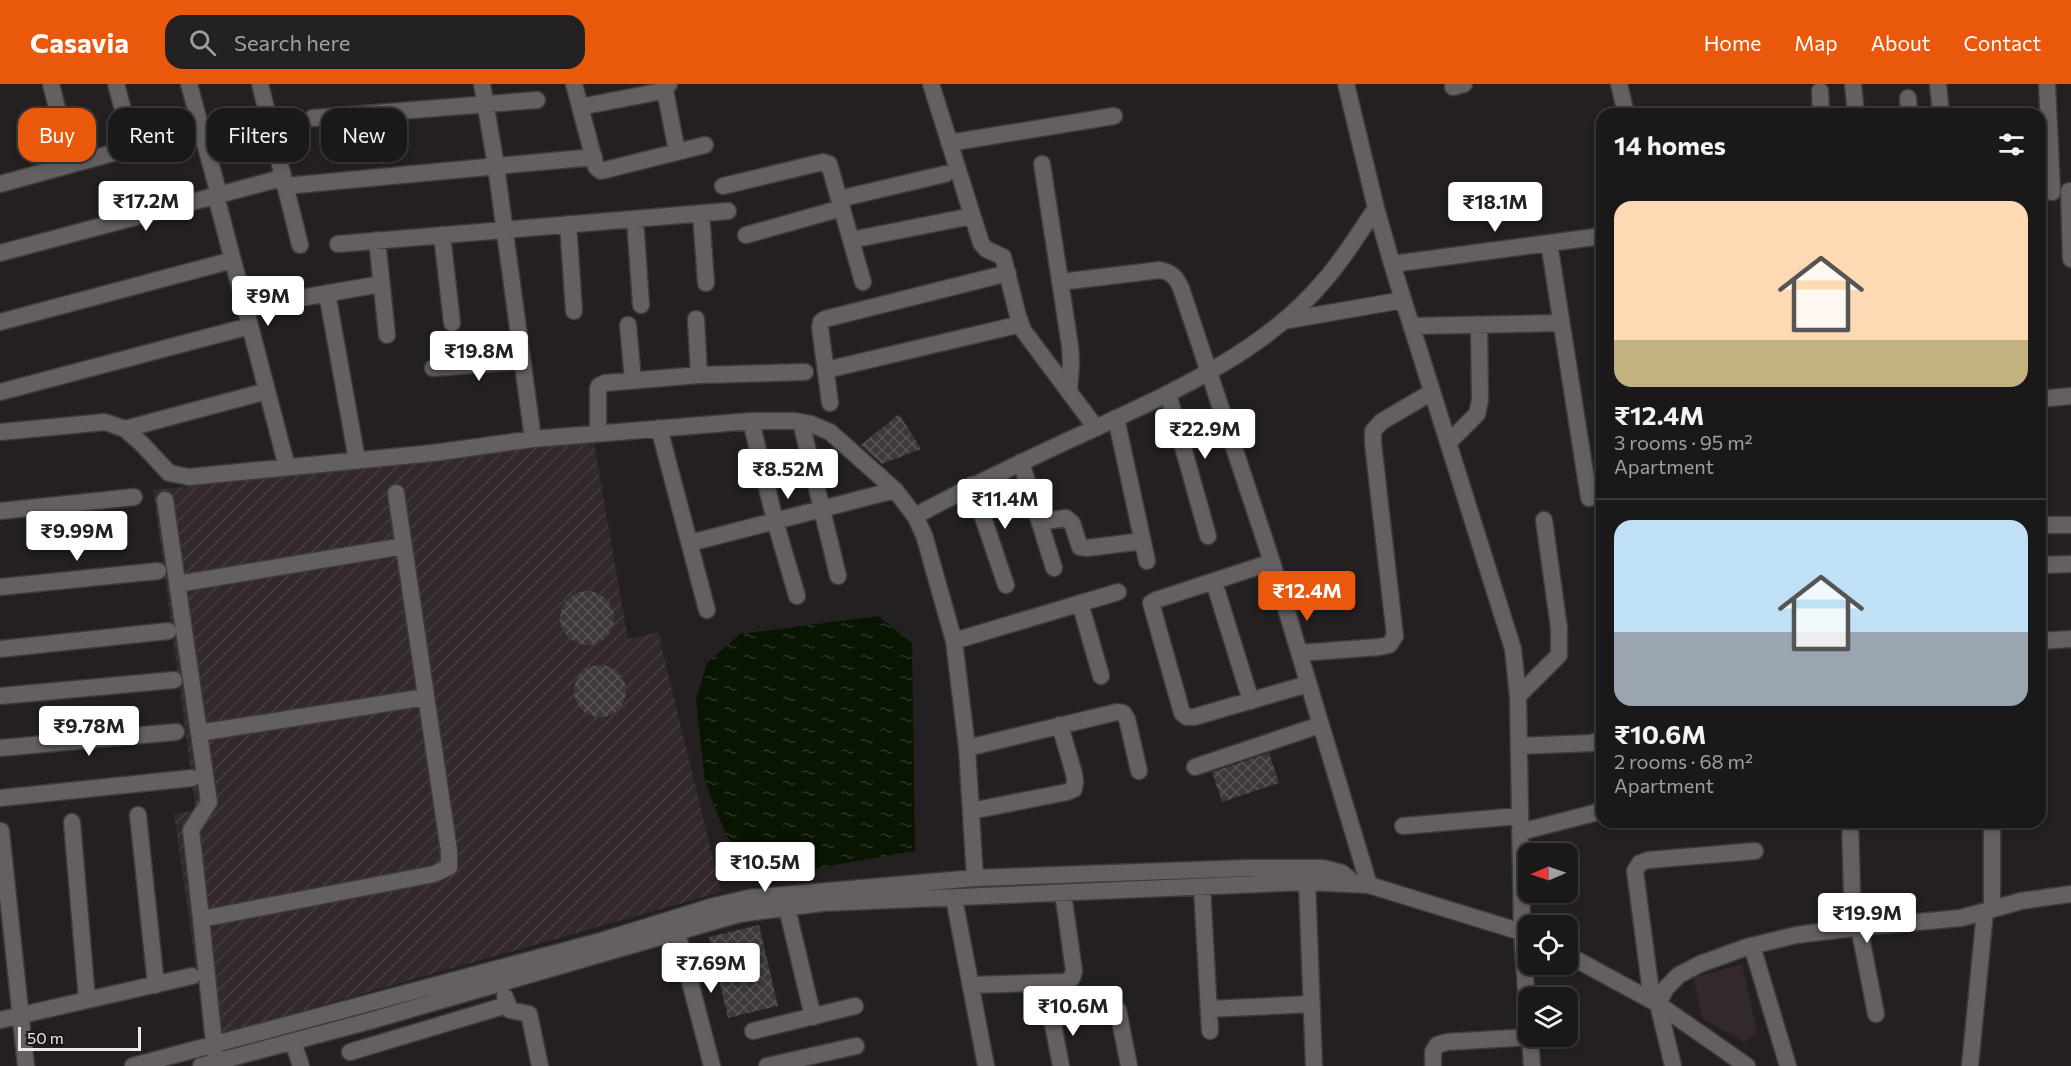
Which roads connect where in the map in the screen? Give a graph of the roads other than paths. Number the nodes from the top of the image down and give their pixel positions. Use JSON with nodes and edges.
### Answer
{"nodes":[{"id":1,"x":51,"y":84,"type":"edge"},
{"id":2,"x":116,"y":84,"type":"edge"},
{"id":3,"x":189,"y":84,"type":"edge"},
{"id":4,"x":260,"y":84,"type":"edge"},
{"id":5,"x":482,"y":84,"type":"edge"},
{"id":6,"x":574,"y":84,"type":"edge"},
{"id":7,"x":931,"y":84,"type":"edge"},
{"id":8,"x":1346,"y":84,"type":"edge"},
{"id":9,"x":1619,"y":84,"type":"edge"},
{"id":10,"x":1853,"y":84,"type":"edge"},
{"id":11,"x":1938,"y":84,"type":"edge"},
{"id":12,"x":2047,"y":84,"type":"edge"},
{"id":13,"x":667,"y":87,"type":"edge"},
{"id":14,"x":1820,"y":91,"type":"dead end"},
{"id":15,"x":537,"y":100,"type":"dead end"},
{"id":16,"x":485,"y":105,"type":"junction"},
{"id":17,"x":580,"y":106,"type":"junction"},
{"id":18,"x":122,"y":108,"type":"edge"},
{"id":19,"x":1625,"y":108,"type":"edge"},
{"id":20,"x":1821,"y":108,"type":"edge"},
{"id":21,"x":1855,"y":108,"type":"edge"},
{"id":22,"x":1940,"y":108,"type":"edge"},
{"id":23,"x":1114,"y":116,"type":"dead end"},
{"id":24,"x":312,"y":118,"type":"dead end"},
{"id":25,"x":200,"y":129,"type":"junction"},
{"id":26,"x":949,"y":143,"type":"junction"},
{"id":27,"x":705,"y":145,"type":"dead end"},
{"id":28,"x":677,"y":152,"type":"junction"},
{"id":29,"x":594,"y":157,"type":"junction"},
{"id":30,"x":71,"y":164,"type":"junction"},
{"id":31,"x":1042,"y":164,"type":"dead end"},
{"id":32,"x":496,"y":166,"type":"junction"},
{"id":33,"x":945,"y":174,"type":"dead end"},
{"id":34,"x":284,"y":182,"type":"junction"},
{"id":35,"x":0,"y":184,"type":"edge"},
{"id":36,"x":723,"y":186,"type":"dead end"},
{"id":37,"x":2058,"y":191,"type":"edge"},
{"id":38,"x":218,"y":195,"type":"junction"},
{"id":39,"x":841,"y":203,"type":"junction"},
{"id":40,"x":1376,"y":208,"type":"junction"},
{"id":41,"x":728,"y":211,"type":"dead end"},
{"id":42,"x":701,"y":213,"type":"junction"},
{"id":43,"x":972,"y":216,"type":"junction"},
{"id":44,"x":634,"y":219,"type":"junction"},
{"id":45,"x":568,"y":224,"type":"junction"},
{"id":46,"x":505,"y":229,"type":"junction"},
{"id":47,"x":442,"y":235,"type":"junction"},
{"id":48,"x":746,"y":235,"type":"dead end"},
{"id":49,"x":1596,"y":237,"type":"edge"},
{"id":50,"x":376,"y":240,"type":"junction"},
{"id":51,"x":851,"y":240,"type":"junction"},
{"id":52,"x":1548,"y":243,"type":"junction"},
{"id":53,"x":338,"y":244,"type":"dead end"},
{"id":54,"x":300,"y":245,"type":"dead end"},
{"id":55,"x":0,"y":253,"type":"edge"},
{"id":56,"x":2071,"y":259,"type":"edge"},
{"id":57,"x":233,"y":260,"type":"junction"},
{"id":58,"x":1392,"y":264,"type":"junction"},
{"id":59,"x":1008,"y":273,"type":"junction"},
{"id":60,"x":863,"y":282,"type":"dead end"},
{"id":61,"x":1060,"y":282,"type":"junction"},
{"id":62,"x":706,"y":283,"type":"dead end"},
{"id":63,"x":381,"y":284,"type":"junction"},
{"id":64,"x":327,"y":293,"type":"junction"},
{"id":65,"x":289,"y":300,"type":"dead end"},
{"id":66,"x":1403,"y":300,"type":"junction"},
{"id":67,"x":641,"y":305,"type":"dead end"},
{"id":68,"x":574,"y":311,"type":"dead end"},
{"id":69,"x":696,"y":319,"type":"dead end"},
{"id":70,"x":1283,"y":321,"type":"junction"},
{"id":71,"x":0,"y":322,"type":"edge"},
{"id":72,"x":452,"y":323,"type":"dead end"},
{"id":73,"x":1561,"y":323,"type":"junction"},
{"id":74,"x":1021,"y":324,"type":"junction"},
{"id":75,"x":628,"y":325,"type":"dead end"},
{"id":76,"x":1479,"y":325,"type":"junction"},
{"id":77,"x":250,"y":326,"type":"junction"},
{"id":78,"x":1412,"y":326,"type":"junction"},
{"id":79,"x":387,"y":335,"type":"dead end"},
{"id":80,"x":522,"y":361,"type":"junction"},
{"id":81,"x":433,"y":368,"type":"dead end"},
{"id":82,"x":826,"y":370,"type":"junction"},
{"id":83,"x":805,"y":372,"type":"dead end"},
{"id":84,"x":1208,"y":372,"type":"junction"},
{"id":85,"x":699,"y":375,"type":"junction"},
{"id":86,"x":633,"y":380,"type":"junction"},
{"id":87,"x":267,"y":391,"type":"junction"},
{"id":88,"x":0,"y":392,"type":"edge"},
{"id":89,"x":1069,"y":392,"type":"junction"},
{"id":90,"x":1432,"y":392,"type":"junction"},
{"id":91,"x":1168,"y":394,"type":"junction"},
{"id":92,"x":2071,"y":396,"type":"edge"},
{"id":93,"x":2046,"y":398,"type":"edge"},
{"id":94,"x":830,"y":403,"type":"dead end"},
{"id":95,"x":1116,"y":418,"type":"junction"},
{"id":96,"x":751,"y":421,"type":"junction"},
{"id":97,"x":801,"y":422,"type":"junction"},
{"id":98,"x":658,"y":428,"type":"junction"},
{"id":99,"x":1096,"y":428,"type":"junction"},
{"id":100,"x":125,"y":429,"type":"junction"},
{"id":101,"x":0,"y":432,"type":"edge"},
{"id":102,"x":598,"y":433,"type":"junction"},
{"id":103,"x":533,"y":439,"type":"junction"},
{"id":104,"x":1448,"y":443,"type":"junction"},
{"id":105,"x":357,"y":460,"type":"junction"},
{"id":106,"x":1021,"y":462,"type":"junction"},
{"id":107,"x":287,"y":467,"type":"junction"},
{"id":108,"x":972,"y":485,"type":"junction"},
{"id":109,"x":895,"y":490,"type":"junction"},
{"id":110,"x":396,"y":493,"type":"dead end"},
{"id":111,"x":134,"y":497,"type":"dead end"},
{"id":112,"x":1589,"y":498,"type":"dead end"},
{"id":113,"x":165,"y":500,"type":"dead end"},
{"id":114,"x":822,"y":509,"type":"junction"},
{"id":115,"x":0,"y":511,"type":"edge"},
{"id":116,"x":915,"y":516,"type":"junction"},
{"id":117,"x":1544,"y":520,"type":"dead end"},
{"id":118,"x":776,"y":521,"type":"junction"},
{"id":119,"x":1040,"y":522,"type":"junction"},
{"id":120,"x":2046,"y":525,"type":"dead end"},
{"id":121,"x":2071,"y":525,"type":"edge"},
{"id":122,"x":1208,"y":536,"type":"dead end"},
{"id":123,"x":1143,"y":541,"type":"junction"},
{"id":124,"x":690,"y":543,"type":"junction"},
{"id":125,"x":404,"y":546,"type":"junction"},
{"id":126,"x":1147,"y":561,"type":"dead end"},
{"id":127,"x":1272,"y":562,"type":"junction"},
{"id":128,"x":2071,"y":564,"type":"edge"},
{"id":129,"x":2046,"y":565,"type":"edge"},
{"id":130,"x":1054,"y":568,"type":"dead end"},
{"id":131,"x":158,"y":572,"type":"dead end"},
{"id":132,"x":838,"y":576,"type":"dead end"},
{"id":133,"x":1214,"y":582,"type":"junction"},
{"id":134,"x":177,"y":584,"type":"junction"},
{"id":135,"x":1006,"y":585,"type":"dead end"},
{"id":136,"x":0,"y":587,"type":"edge"},
{"id":137,"x":1118,"y":592,"type":"dead end"},
{"id":138,"x":797,"y":596,"type":"dead end"},
{"id":139,"x":1080,"y":603,"type":"junction"},
{"id":140,"x":707,"y":610,"type":"dead end"},
{"id":141,"x":168,"y":631,"type":"dead end"},
{"id":142,"x":2071,"y":639,"type":"edge"},
{"id":143,"x":954,"y":641,"type":"junction"},
{"id":144,"x":2046,"y":641,"type":"edge"},
{"id":145,"x":0,"y":649,"type":"edge"},
{"id":146,"x":1299,"y":653,"type":"junction"},
{"id":147,"x":1101,"y":676,"type":"dead end"},
{"id":148,"x":174,"y":680,"type":"dead end"},
{"id":149,"x":1308,"y":684,"type":"junction"},
{"id":150,"x":0,"y":696,"type":"edge"},
{"id":151,"x":1518,"y":696,"type":"junction"},
{"id":152,"x":426,"y":697,"type":"junction"},
{"id":153,"x":1251,"y":701,"type":"junction"},
{"id":154,"x":1060,"y":725,"type":"junction"},
{"id":155,"x":1320,"y":725,"type":"junction"},
{"id":156,"x":176,"y":732,"type":"dead end"},
{"id":157,"x":199,"y":733,"type":"junction"},
{"id":158,"x":1596,"y":741,"type":"edge"},
{"id":159,"x":1519,"y":746,"type":"junction"},
{"id":160,"x":0,"y":748,"type":"edge"},
{"id":161,"x":967,"y":748,"type":"junction"},
{"id":162,"x":1195,"y":767,"type":"dead end"},
{"id":163,"x":1139,"y":771,"type":"dead end"},
{"id":164,"x":192,"y":778,"type":"dead end"},
{"id":165,"x":0,"y":798,"type":"edge"},
{"id":166,"x":970,"y":811,"type":"junction"},
{"id":167,"x":1596,"y":813,"type":"edge"},
{"id":168,"x":138,"y":815,"type":"dead end"},
{"id":169,"x":72,"y":822,"type":"dead end"},
{"id":170,"x":1520,"y":824,"type":"junction"},
{"id":171,"x":1402,"y":826,"type":"dead end"},
{"id":172,"x":1850,"y":828,"type":"edge"},
{"id":173,"x":1992,"y":828,"type":"edge"},
{"id":174,"x":1,"y":831,"type":"edge"},
{"id":175,"x":1755,"y":852,"type":"dead end"},
{"id":176,"x":975,"y":878,"type":"junction"},
{"id":177,"x":1307,"y":882,"type":"junction"},
{"id":178,"x":1361,"y":884,"type":"junction"},
{"id":179,"x":1202,"y":887,"type":"junction"},
{"id":180,"x":1063,"y":892,"type":"junction"},
{"id":181,"x":2071,"y":894,"type":"edge"},
{"id":182,"x":954,"y":898,"type":"junction"},
{"id":183,"x":787,"y":908,"type":"junction"},
{"id":184,"x":1989,"y":911,"type":"junction"},
{"id":185,"x":1524,"y":915,"type":"edge"},
{"id":186,"x":201,"y":919,"type":"junction"},
{"id":187,"x":1856,"y":927,"type":"junction"},
{"id":188,"x":1518,"y":931,"type":"edge"},
{"id":189,"x":677,"y":932,"type":"junction"},
{"id":190,"x":1752,"y":946,"type":"junction"},
{"id":191,"x":1578,"y":960,"type":"edge"},
{"id":192,"x":192,"y":976,"type":"dead end"},
{"id":193,"x":501,"y":983,"type":"junction"},
{"id":194,"x":156,"y":985,"type":"junction"},
{"id":195,"x":971,"y":985,"type":"junction"},
{"id":196,"x":87,"y":1000,"type":"junction"},
{"id":197,"x":1655,"y":1002,"type":"junction"},
{"id":198,"x":1312,"y":1004,"type":"junction"},
{"id":199,"x":507,"y":1005,"type":"junction"},
{"id":200,"x":855,"y":1006,"type":"dead end"},
{"id":201,"x":1209,"y":1009,"type":"junction"},
{"id":202,"x":1118,"y":1010,"type":"dead end"},
{"id":203,"x":1051,"y":1014,"type":"dead end"},
{"id":204,"x":1876,"y":1014,"type":"dead end"},
{"id":205,"x":20,"y":1015,"type":"junction"},
{"id":206,"x":813,"y":1017,"type":"junction"},
{"id":207,"x":0,"y":1020,"type":"edge"},
{"id":208,"x":753,"y":1031,"type":"dead end"},
{"id":209,"x":1210,"y":1031,"type":"dead end"},
{"id":210,"x":1518,"y":1038,"type":"edge"},
{"id":211,"x":293,"y":1042,"type":"junction"},
{"id":212,"x":214,"y":1043,"type":"junction"},
{"id":213,"x":856,"y":1046,"type":"dead end"},
{"id":214,"x":1531,"y":1047,"type":"edge"},
{"id":215,"x":350,"y":1052,"type":"dead end"},
{"id":216,"x":212,"y":1065,"type":"edge"},
{"id":217,"x":26,"y":1066,"type":"edge"},
{"id":218,"x":133,"y":1066,"type":"edge"},
{"id":219,"x":301,"y":1066,"type":"edge"},
{"id":220,"x":540,"y":1066,"type":"edge"},
{"id":221,"x":712,"y":1066,"type":"edge"},
{"id":222,"x":767,"y":1066,"type":"edge"},
{"id":223,"x":987,"y":1066,"type":"edge"},
{"id":224,"x":1061,"y":1066,"type":"edge"},
{"id":225,"x":1129,"y":1066,"type":"edge"},
{"id":226,"x":1314,"y":1066,"type":"edge"},
{"id":227,"x":1433,"y":1066,"type":"edge"},
{"id":228,"x":1532,"y":1066,"type":"edge"},
{"id":229,"x":1674,"y":1066,"type":"edge"},
{"id":230,"x":1747,"y":1066,"type":"edge"},
{"id":231,"x":1788,"y":1066,"type":"edge"},
{"id":232,"x":1970,"y":1066,"type":"edge"}],
"edges":[{"from":1,"to":30,"type":"street"},
{"from":2,"to":18,"type":"street"},
{"from":3,"to":25,"type":"street"},
{"from":4,"to":34,"type":"street"},
{"from":5,"to":16,"type":"street"},
{"from":6,"to":17,"type":"street"},
{"from":7,"to":26,"type":"street"},
{"from":8,"to":40,"type":"street"},
{"from":9,"to":19,"type":"street"},
{"from":10,"to":21,"type":"street"},
{"from":11,"to":22,"type":"street"},
{"from":12,"to":37,"type":"street"},
{"from":13,"to":17,"type":"street"},
{"from":13,"to":28,"type":"street"},
{"from":14,"to":20,"type":"street"},
{"from":15,"to":16,"type":"street"},
{"from":16,"to":24,"type":"street"},
{"from":16,"to":32,"type":"street"},
{"from":17,"to":29,"type":"street"},
{"from":23,"to":26,"type":"street"},
{"from":25,"to":30,"type":"street"},
{"from":25,"to":38,"type":"street"},
{"from":26,"to":43,"type":"street"},
{"from":27,"to":28,"type":"street"},
{"from":28,"to":29,"type":"street"},
{"from":29,"to":32,"type":"street"},
{"from":30,"to":35,"type":"street"},
{"from":31,"to":61,"type":"street"},
{"from":32,"to":34,"type":"street"},
{"from":32,"to":46,"type":"street"},
{"from":33,"to":39,"type":"street"},
{"from":34,"to":38,"type":"street"},
{"from":34,"to":54,"type":"street"},
{"from":36,"to":39,"type":"street"},
{"from":37,"to":56,"type":"street"},
{"from":38,"to":55,"type":"street"},
{"from":38,"to":57,"type":"street"},
{"from":39,"to":48,"type":"street"},
{"from":39,"to":51,"type":"street"},
{"from":40,"to":58,"type":"street"},
{"from":40,"to":70,"type":"street"},
{"from":41,"to":42,"type":"street"},
{"from":42,"to":44,"type":"street"},
{"from":42,"to":62,"type":"street"},
{"from":43,"to":51,"type":"street"},
{"from":43,"to":59,"type":"street"},
{"from":44,"to":45,"type":"street"},
{"from":44,"to":67,"type":"street"},
{"from":45,"to":46,"type":"street"},
{"from":45,"to":68,"type":"street"},
{"from":46,"to":47,"type":"street"},
{"from":46,"to":80,"type":"street"},
{"from":47,"to":50,"type":"street"},
{"from":47,"to":72,"type":"street"},
{"from":49,"to":52,"type":"street"},
{"from":50,"to":53,"type":"street"},
{"from":50,"to":63,"type":"street"},
{"from":51,"to":60,"type":"street"},
{"from":52,"to":58,"type":"street"},
{"from":52,"to":73,"type":"street"},
{"from":57,"to":71,"type":"street"},
{"from":57,"to":77,"type":"street"},
{"from":58,"to":66,"type":"street"},
{"from":59,"to":74,"type":"street"},
{"from":59,"to":82,"type":"street"},
{"from":61,"to":84,"type":"street"},
{"from":61,"to":89,"type":"street"},
{"from":63,"to":64,"type":"street"},
{"from":63,"to":79,"type":"street"},
{"from":64,"to":65,"type":"street"},
{"from":64,"to":105,"type":"street"},
{"from":66,"to":70,"type":"street"},
{"from":66,"to":78,"type":"street"},
{"from":69,"to":85,"type":"street"},
{"from":70,"to":84,"type":"street"},
{"from":73,"to":76,"type":"street"},
{"from":73,"to":112,"type":"street"},
{"from":74,"to":82,"type":"street"},
{"from":74,"to":89,"type":"street"},
{"from":75,"to":86,"type":"street"},
{"from":76,"to":78,"type":"street"},
{"from":76,"to":104,"type":"street"},
{"from":77,"to":87,"type":"street"},
{"from":77,"to":88,"type":"street"},
{"from":78,"to":90,"type":"street"},
{"from":80,"to":81,"type":"street"},
{"from":80,"to":103,"type":"street"},
{"from":82,"to":94,"type":"street"},
{"from":83,"to":85,"type":"street"},
{"from":84,"to":91,"type":"street"},
{"from":84,"to":127,"type":"street"},
{"from":85,"to":86,"type":"street"},
{"from":86,"to":102,"type":"street"},
{"from":87,"to":100,"type":"street"},
{"from":87,"to":107,"type":"street"},
{"from":89,"to":99,"type":"street"},
{"from":90,"to":104,"type":"street"},
{"from":90,"to":146,"type":"street"},
{"from":91,"to":95,"type":"street"},
{"from":91,"to":122,"type":"street"},
{"from":92,"to":93,"type":"street"},
{"from":95,"to":99,"type":"street"},
{"from":95,"to":123,"type":"street"},
{"from":96,"to":97,"type":"street"},
{"from":96,"to":98,"type":"street"},
{"from":96,"to":118,"type":"street"},
{"from":97,"to":109,"type":"street"},
{"from":97,"to":114,"type":"street"},
{"from":98,"to":102,"type":"street"},
{"from":98,"to":124,"type":"street"},
{"from":99,"to":106,"type":"street"},
{"from":100,"to":101,"type":"street"},
{"from":100,"to":107,"type":"street"},
{"from":102,"to":103,"type":"street"},
{"from":103,"to":105,"type":"street"},
{"from":104,"to":151,"type":"street"},
{"from":105,"to":107,"type":"street"},
{"from":106,"to":108,"type":"street"},
{"from":106,"to":119,"type":"street"},
{"from":108,"to":116,"type":"street"},
{"from":108,"to":135,"type":"street"},
{"from":109,"to":114,"type":"street"},
{"from":109,"to":116,"type":"street"},
{"from":110,"to":125,"type":"street"},
{"from":111,"to":115,"type":"street"},
{"from":113,"to":134,"type":"street"},
{"from":114,"to":118,"type":"street"},
{"from":114,"to":132,"type":"street"},
{"from":116,"to":143,"type":"street"},
{"from":117,"to":151,"type":"street"},
{"from":118,"to":124,"type":"street"},
{"from":118,"to":138,"type":"street"},
{"from":119,"to":123,"type":"street"},
{"from":119,"to":130,"type":"street"},
{"from":120,"to":121,"type":"street"},
{"from":123,"to":126,"type":"street"},
{"from":124,"to":140,"type":"street"},
{"from":125,"to":134,"type":"street"},
{"from":125,"to":152,"type":"street"},
{"from":127,"to":133,"type":"street"},
{"from":127,"to":146,"type":"street"},
{"from":128,"to":129,"type":"street"},
{"from":131,"to":136,"type":"street"},
{"from":133,"to":153,"type":"street"},
{"from":133,"to":153,"type":"street"},
{"from":134,"to":157,"type":"street"},
{"from":137,"to":139,"type":"street"},
{"from":139,"to":143,"type":"street"},
{"from":139,"to":147,"type":"street"},
{"from":141,"to":145,"type":"street"},
{"from":142,"to":144,"type":"street"},
{"from":143,"to":161,"type":"street"},
{"from":146,"to":149,"type":"street"},
{"from":148,"to":150,"type":"street"},
{"from":149,"to":153,"type":"street"},
{"from":149,"to":155,"type":"street"},
{"from":151,"to":159,"type":"street"},
{"from":152,"to":157,"type":"street"},
{"from":152,"to":186,"type":"street"},
{"from":154,"to":161,"type":"street"},
{"from":154,"to":163,"type":"street"},
{"from":154,"to":166,"type":"street"},
{"from":155,"to":162,"type":"street"},
{"from":155,"to":178,"type":"street"},
{"from":156,"to":160,"type":"street"},
{"from":157,"to":186,"type":"street"},
{"from":158,"to":159,"type":"street"},
{"from":159,"to":170,"type":"street"},
{"from":161,"to":166,"type":"street"},
{"from":164,"to":165,"type":"street"},
{"from":166,"to":176,"type":"street"},
{"from":167,"to":170,"type":"street"},
{"from":168,"to":194,"type":"street"},
{"from":169,"to":196,"type":"street"},
{"from":170,"to":171,"type":"street"},
{"from":170,"to":185,"type":"street"},
{"from":172,"to":187,"type":"street"},
{"from":173,"to":184,"type":"street"},
{"from":174,"to":205,"type":"street"},
{"from":175,"to":197,"type":"street"},
{"from":176,"to":178,"type":"street"},
{"from":176,"to":212,"type":"street"},
{"from":177,"to":178,"type":"street"},
{"from":177,"to":179,"type":"street"},
{"from":177,"to":198,"type":"street"},
{"from":178,"to":188,"type":"street"},
{"from":179,"to":180,"type":"street"},
{"from":179,"to":201,"type":"street"},
{"from":180,"to":182,"type":"street"},
{"from":180,"to":195,"type":"street"},
{"from":181,"to":184,"type":"street"},
{"from":182,"to":183,"type":"street"},
{"from":182,"to":195,"type":"street"},
{"from":183,"to":189,"type":"street"},
{"from":183,"to":206,"type":"street"},
{"from":184,"to":187,"type":"street"},
{"from":184,"to":232,"type":"street"},
{"from":186,"to":212,"type":"street"},
{"from":187,"to":190,"type":"street"},
{"from":187,"to":204,"type":"street"},
{"from":189,"to":193,"type":"street"},
{"from":189,"to":221,"type":"street"},
{"from":190,"to":197,"type":"street"},
{"from":190,"to":231,"type":"street"},
{"from":191,"to":197,"type":"street"},
{"from":192,"to":194,"type":"street"},
{"from":193,"to":199,"type":"street"},
{"from":193,"to":211,"type":"street"},
{"from":194,"to":196,"type":"street"},
{"from":195,"to":223,"type":"street"},
{"from":196,"to":205,"type":"street"},
{"from":197,"to":229,"type":"street"},
{"from":197,"to":230,"type":"street"},
{"from":198,"to":201,"type":"street"},
{"from":198,"to":226,"type":"street"},
{"from":199,"to":215,"type":"street"},
{"from":199,"to":220,"type":"street"},
{"from":200,"to":206,"type":"street"},
{"from":201,"to":209,"type":"street"},
{"from":202,"to":225,"type":"street"},
{"from":203,"to":224,"type":"street"},
{"from":205,"to":207,"type":"street"},
{"from":205,"to":217,"type":"street"},
{"from":206,"to":208,"type":"street"},
{"from":210,"to":227,"type":"street"},
{"from":211,"to":216,"type":"street"},
{"from":211,"to":219,"type":"street"},
{"from":212,"to":216,"type":"street"},
{"from":212,"to":218,"type":"street"},
{"from":213,"to":222,"type":"street"},
{"from":214,"to":228,"type":"street"}]}
